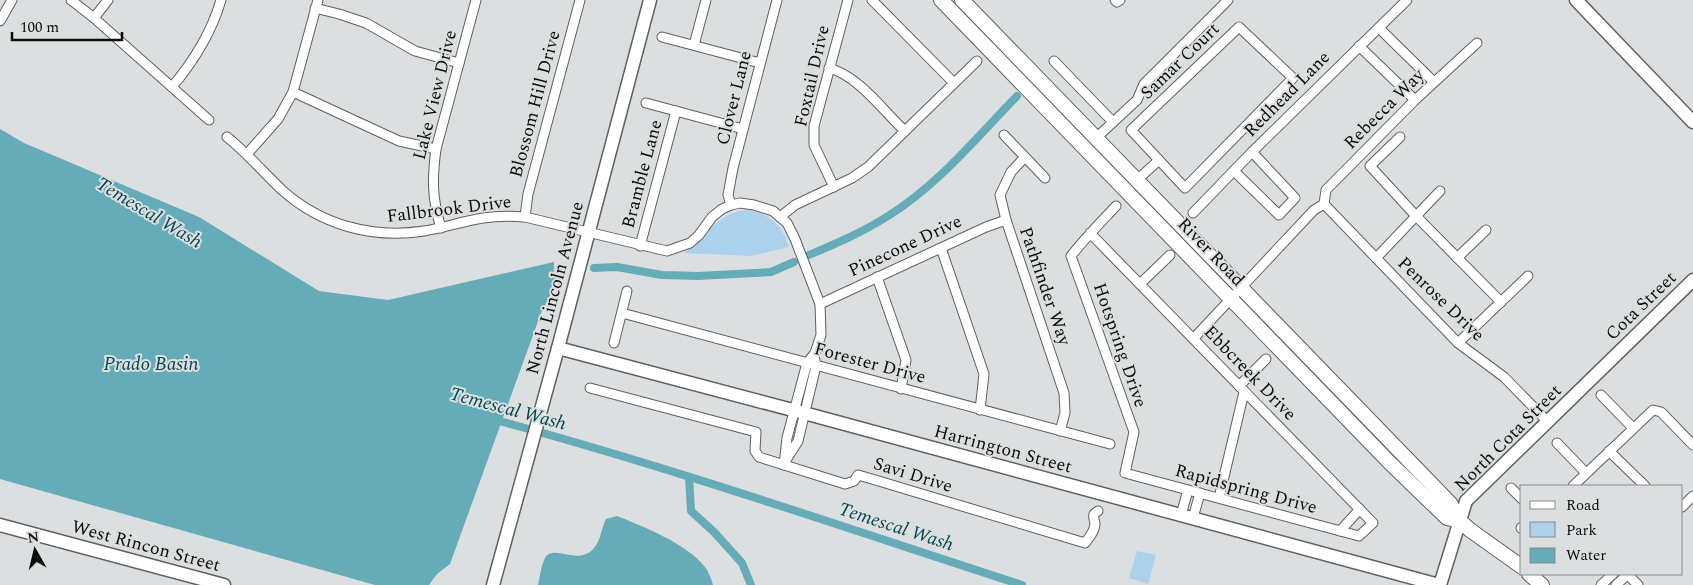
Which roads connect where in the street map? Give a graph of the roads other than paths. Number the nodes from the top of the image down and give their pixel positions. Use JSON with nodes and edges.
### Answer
{"nodes":[{"id":1,"x":12,"y":0,"type":"edge"},
{"id":2,"x":71,"y":0,"type":"edge"},
{"id":3,"x":108,"y":0,"type":"edge"},
{"id":4,"x":221,"y":0,"type":"edge"},
{"id":5,"x":476,"y":0,"type":"edge"},
{"id":6,"x":580,"y":0,"type":"edge"},
{"id":7,"x":650,"y":0,"type":"edge"},
{"id":8,"x":706,"y":0,"type":"edge"},
{"id":9,"x":777,"y":0,"type":"edge"},
{"id":10,"x":848,"y":0,"type":"edge"},
{"id":11,"x":872,"y":0,"type":"edge"},
{"id":12,"x":941,"y":0,"type":"edge"},
{"id":13,"x":1115,"y":0,"type":"edge"},
{"id":14,"x":1120,"y":0,"type":"edge"},
{"id":15,"x":1228,"y":0,"type":"edge"},
{"id":16,"x":1407,"y":0,"type":"edge"},
{"id":17,"x":1576,"y":0,"type":"edge"},
{"id":18,"x":967,"y":2,"type":"edge"},
{"id":19,"x":316,"y":4,"type":"edge"},
{"id":20,"x":94,"y":18,"type":"junction"},
{"id":21,"x":0,"y":21,"type":"edge"},
{"id":22,"x":1379,"y":28,"type":"junction"},
{"id":23,"x":662,"y":37,"type":"dead end"},
{"id":24,"x":1477,"y":43,"type":"dead end"},
{"id":25,"x":694,"y":45,"type":"junction"},
{"id":26,"x":1359,"y":46,"type":"junction"},
{"id":27,"x":1054,"y":61,"type":"dead end"},
{"id":28,"x":977,"y":62,"type":"dead end"},
{"id":29,"x":460,"y":63,"type":"junction"},
{"id":30,"x":760,"y":63,"type":"junction"},
{"id":31,"x":830,"y":68,"type":"junction"},
{"id":32,"x":1434,"y":82,"type":"junction"},
{"id":33,"x":954,"y":83,"type":"junction"},
{"id":34,"x":172,"y":86,"type":"junction"},
{"id":35,"x":293,"y":92,"type":"junction"},
{"id":36,"x":1415,"y":100,"type":"junction"},
{"id":37,"x":646,"y":103,"type":"dead end"},
{"id":38,"x":676,"y":111,"type":"junction"},
{"id":39,"x":209,"y":120,"type":"dead end"},
{"id":40,"x":1113,"y":122,"type":"junction"},
{"id":41,"x":1693,"y":122,"type":"edge"},
{"id":42,"x":743,"y":129,"type":"junction"},
{"id":43,"x":905,"y":131,"type":"junction"},
{"id":44,"x":1004,"y":135,"type":"dead end"},
{"id":45,"x":227,"y":136,"type":"dead end"},
{"id":46,"x":1400,"y":137,"type":"dead end"},
{"id":47,"x":1096,"y":138,"type":"junction"},
{"id":48,"x":436,"y":149,"type":"junction"},
{"id":49,"x":1252,"y":152,"type":"junction"},
{"id":50,"x":247,"y":154,"type":"junction"},
{"id":51,"x":1025,"y":157,"type":"junction"},
{"id":52,"x":1158,"y":160,"type":"junction"},
{"id":53,"x":1234,"y":171,"type":"junction"},
{"id":54,"x":1045,"y":178,"type":"dead end"},
{"id":55,"x":1137,"y":180,"type":"junction"},
{"id":56,"x":834,"y":186,"type":"junction"},
{"id":57,"x":1440,"y":191,"type":"dead end"},
{"id":58,"x":1324,"y":204,"type":"junction"},
{"id":59,"x":731,"y":205,"type":"junction"},
{"id":60,"x":1116,"y":206,"type":"dead end"},
{"id":61,"x":1193,"y":213,"type":"dead end"},
{"id":62,"x":1416,"y":216,"type":"junction"},
{"id":63,"x":525,"y":217,"type":"junction"},
{"id":64,"x":780,"y":217,"type":"junction"},
{"id":65,"x":1006,"y":220,"type":"junction"},
{"id":66,"x":440,"y":228,"type":"junction"},
{"id":67,"x":1486,"y":230,"type":"dead end"},
{"id":68,"x":589,"y":231,"type":"junction"},
{"id":69,"x":1090,"y":234,"type":"junction"},
{"id":70,"x":640,"y":246,"type":"junction"},
{"id":71,"x":941,"y":248,"type":"junction"},
{"id":72,"x":1170,"y":255,"type":"dead end"},
{"id":73,"x":1376,"y":258,"type":"junction"},
{"id":74,"x":1457,"y":258,"type":"junction"},
{"id":75,"x":1528,"y":276,"type":"dead end"},
{"id":76,"x":877,"y":277,"type":"junction"},
{"id":77,"x":1693,"y":280,"type":"edge"},
{"id":78,"x":1140,"y":284,"type":"junction"},
{"id":79,"x":1242,"y":288,"type":"junction"},
{"id":80,"x":627,"y":291,"type":"dead end"},
{"id":81,"x":1232,"y":299,"type":"junction"},
{"id":82,"x":1501,"y":302,"type":"junction"},
{"id":83,"x":820,"y":304,"type":"junction"},
{"id":84,"x":622,"y":313,"type":"junction"},
{"id":85,"x":1194,"y":338,"type":"junction"},
{"id":86,"x":614,"y":343,"type":"dead end"},
{"id":87,"x":1458,"y":343,"type":"junction"},
{"id":88,"x":558,"y":348,"type":"junction"},
{"id":89,"x":1614,"y":356,"type":"joint"},
{"id":90,"x":1266,"y":359,"type":"dead end"},
{"id":91,"x":811,"y":364,"type":"junction"},
{"id":92,"x":590,"y":388,"type":"dead end"},
{"id":93,"x":901,"y":388,"type":"junction"},
{"id":94,"x":1242,"y":389,"type":"junction"},
{"id":95,"x":1600,"y":395,"type":"dead end"},
{"id":96,"x":980,"y":410,"type":"junction"},
{"id":97,"x":799,"y":411,"type":"junction"},
{"id":98,"x":1547,"y":421,"type":"junction"},
{"id":99,"x":1633,"y":428,"type":"junction"},
{"id":100,"x":1060,"y":431,"type":"junction"},
{"id":101,"x":1556,"y":443,"type":"dead end"},
{"id":102,"x":1110,"y":444,"type":"dead end"},
{"id":103,"x":1693,"y":445,"type":"edge"},
{"id":104,"x":1608,"y":451,"type":"junction"},
{"id":105,"x":785,"y":463,"type":"junction"},
{"id":106,"x":1125,"y":473,"type":"joint"},
{"id":107,"x":1586,"y":473,"type":"junction"},
{"id":108,"x":1574,"y":485,"type":"edge"},
{"id":109,"x":1644,"y":485,"type":"edge"},
{"id":110,"x":1511,"y":488,"type":"dead end"},
{"id":111,"x":1188,"y":490,"type":"junction"},
{"id":112,"x":1200,"y":493,"type":"junction"},
{"id":113,"x":1102,"y":494,"type":"junction"},
{"id":114,"x":1693,"y":496,"type":"edge"},
{"id":115,"x":1520,"y":497,"type":"edge"},
{"id":116,"x":1219,"y":498,"type":"junction"},
{"id":117,"x":1683,"y":506,"type":"edge"},
{"id":118,"x":1360,"y":509,"type":"junction"},
{"id":119,"x":1187,"y":517,"type":"junction"},
{"id":120,"x":1460,"y":521,"type":"junction"},
{"id":121,"x":0,"y":524,"type":"edge"},
{"id":122,"x":1340,"y":531,"type":"junction"},
{"id":123,"x":1360,"y":536,"type":"joint"},
{"id":124,"x":1520,"y":567,"type":"edge"},
{"id":125,"x":1530,"y":575,"type":"edge"},
{"id":126,"x":1612,"y":575,"type":"edge"},
{"id":127,"x":1627,"y":575,"type":"edge"},
{"id":128,"x":1629,"y":575,"type":"edge"},
{"id":129,"x":224,"y":585,"type":"edge"},
{"id":130,"x":493,"y":585,"type":"edge"},
{"id":131,"x":1439,"y":585,"type":"edge"},
{"id":132,"x":1542,"y":585,"type":"edge"},
{"id":133,"x":1601,"y":585,"type":"edge"},
{"id":134,"x":1616,"y":585,"type":"edge"},
{"id":135,"x":1638,"y":585,"type":"edge"}],
"edges":[{"from":1,"to":21,"type":"street"},
{"from":2,"to":20,"type":"street"},
{"from":3,"to":20,"type":"street"},
{"from":4,"to":34,"type":"street"},
{"from":5,"to":29,"type":"street","name":"Lake View Drive"},
{"from":6,"to":63,"type":"street","name":"Blossom Hill Drive"},
{"from":7,"to":68,"type":"street","name":"North Lincoln Avenue"},
{"from":8,"to":25,"type":"street"},
{"from":9,"to":30,"type":"street","name":"Clover Lane"},
{"from":10,"to":31,"type":"street","name":"Foxtail Drive"},
{"from":11,"to":33,"type":"street"},
{"from":12,"to":81,"type":"main road","name":"River Road"},
{"from":13,"to":14,"type":"street"},
{"from":15,"to":40,"type":"street"},
{"from":16,"to":22,"type":"street","name":"Redhead Lane"},
{"from":17,"to":41,"type":"street"},
{"from":18,"to":47,"type":"main road","name":"River Road"},
{"from":19,"to":29,"type":"street"},
{"from":19,"to":35,"type":"street"},
{"from":20,"to":34,"type":"street"},
{"from":22,"to":26,"type":"street","name":"Redhead Lane"},
{"from":22,"to":32,"type":"street"},
{"from":23,"to":25,"type":"street"},
{"from":24,"to":32,"type":"street","name":"Rebecca Way"},
{"from":25,"to":30,"type":"street"},
{"from":26,"to":36,"type":"street"},
{"from":26,"to":49,"type":"street","name":"Redhead Lane"},
{"from":27,"to":40,"type":"street"},
{"from":28,"to":33,"type":"street"},
{"from":29,"to":48,"type":"street","name":"Lake View Drive"},
{"from":30,"to":42,"type":"street","name":"Clover Lane"},
{"from":31,"to":43,"type":"street"},
{"from":31,"to":56,"type":"street","name":"Foxtail Drive"},
{"from":32,"to":36,"type":"street","name":"Rebecca Way"},
{"from":33,"to":43,"type":"street"},
{"from":34,"to":39,"type":"street"},
{"from":35,"to":48,"type":"street"},
{"from":35,"to":50,"type":"street"},
{"from":36,"to":58,"type":"street","name":"Rebecca Way"},
{"from":37,"to":38,"type":"street"},
{"from":38,"to":42,"type":"street"},
{"from":38,"to":70,"type":"street","name":"Bramble Lane"},
{"from":40,"to":47,"type":"street"},
{"from":42,"to":59,"type":"street","name":"Clover Lane"},
{"from":43,"to":56,"type":"street"},
{"from":44,"to":51,"type":"street"},
{"from":45,"to":50,"type":"street","name":"Fallbrook Drive"},
{"from":46,"to":62,"type":"street"},
{"from":47,"to":55,"type":"main road","name":"River Road"},
{"from":48,"to":66,"type":"street","name":"Lake View Drive"},
{"from":49,"to":53,"type":"street","name":"Redhead Lane"},
{"from":49,"to":53,"type":"street"},
{"from":50,"to":66,"type":"street","name":"Fallbrook Drive"},
{"from":51,"to":54,"type":"street"},
{"from":51,"to":65,"type":"street","name":"Pathfinder Way"},
{"from":52,"to":52,"type":"street","name":"Samar Court"},
{"from":52,"to":55,"type":"street"},
{"from":53,"to":61,"type":"street","name":"Redhead Lane"},
{"from":55,"to":79,"type":"main road","name":"River Road"},
{"from":56,"to":64,"type":"street"},
{"from":57,"to":62,"type":"street"},
{"from":58,"to":73,"type":"street","name":"Penrose Drive"},
{"from":58,"to":79,"type":"street"},
{"from":59,"to":64,"type":"street"},
{"from":59,"to":70,"type":"street","name":"Fallbrook Drive"},
{"from":60,"to":69,"type":"street"},
{"from":62,"to":73,"type":"street"},
{"from":62,"to":74,"type":"street"},
{"from":63,"to":66,"type":"street","name":"Fallbrook Drive"},
{"from":63,"to":68,"type":"street","name":"Fallbrook Drive"},
{"from":64,"to":83,"type":"street"},
{"from":65,"to":71,"type":"street","name":"Pinecone Drive"},
{"from":65,"to":100,"type":"street","name":"Pathfinder Way"},
{"from":67,"to":74,"type":"street"},
{"from":68,"to":70,"type":"street","name":"Fallbrook Drive"},
{"from":68,"to":88,"type":"street","name":"North Lincoln Avenue"},
{"from":69,"to":78,"type":"street","name":"Ebbcreek Drive"},
{"from":69,"to":106,"type":"street","name":"Hotspring Drive"},
{"from":71,"to":76,"type":"street","name":"Pinecone Drive"},
{"from":71,"to":96,"type":"street"},
{"from":72,"to":78,"type":"street"},
{"from":73,"to":87,"type":"street","name":"Penrose Drive"},
{"from":74,"to":82,"type":"street"},
{"from":75,"to":82,"type":"street"},
{"from":76,"to":83,"type":"street","name":"Pinecone Drive"},
{"from":76,"to":93,"type":"street"},
{"from":77,"to":89,"type":"street","name":"Cota Street"},
{"from":78,"to":85,"type":"street","name":"Ebbcreek Drive"},
{"from":79,"to":81,"type":"street"},
{"from":79,"to":120,"type":"main road","name":"River Road"},
{"from":80,"to":84,"type":"street"},
{"from":81,"to":85,"type":"street"},
{"from":81,"to":120,"type":"main road","name":"River Road"},
{"from":82,"to":87,"type":"street"},
{"from":83,"to":91,"type":"street"},
{"from":84,"to":86,"type":"street"},
{"from":84,"to":91,"type":"street","name":"Forester Drive"},
{"from":85,"to":94,"type":"street","name":"Ebbcreek Drive"},
{"from":87,"to":98,"type":"street","name":"Penrose Drive"},
{"from":88,"to":97,"type":"street","name":"Harrington Street"},
{"from":88,"to":130,"type":"street","name":"North Lincoln Avenue"},
{"from":89,"to":98,"type":"street","name":"North Cota Street"},
{"from":90,"to":94,"type":"street"},
{"from":91,"to":93,"type":"street","name":"Forester Drive"},
{"from":91,"to":97,"type":"street"},
{"from":92,"to":105,"type":"street","name":"Savi Drive"},
{"from":93,"to":96,"type":"street","name":"Forester Drive"},
{"from":94,"to":116,"type":"street"},
{"from":94,"to":118,"type":"street","name":"Ebbcreek Drive"},
{"from":95,"to":99,"type":"street"},
{"from":96,"to":100,"type":"street","name":"Forester Drive"},
{"from":97,"to":105,"type":"street"},
{"from":97,"to":113,"type":"street","name":"Harrington Street"},
{"from":98,"to":120,"type":"street","name":"North Cota Street"},
{"from":99,"to":103,"type":"street"},
{"from":99,"to":104,"type":"street"},
{"from":100,"to":102,"type":"street","name":"Forester Drive"},
{"from":101,"to":107,"type":"street"},
{"from":104,"to":107,"type":"street"},
{"from":104,"to":109,"type":"street"},
{"from":105,"to":113,"type":"street","name":"Savi Drive"},
{"from":106,"to":111,"type":"street","name":"Rapidspring Drive"},
{"from":107,"to":108,"type":"street"},
{"from":110,"to":115,"type":"street"},
{"from":111,"to":112,"type":"street","name":"Rapidspring Drive"},
{"from":111,"to":119,"type":"street"},
{"from":112,"to":116,"type":"street","name":"Rapidspring Drive"},
{"from":112,"to":119,"type":"street"},
{"from":113,"to":119,"type":"street","name":"Harrington Street"},
{"from":114,"to":117,"type":"street"},
{"from":116,"to":122,"type":"street","name":"Rapidspring Drive"},
{"from":118,"to":122,"type":"street"},
{"from":118,"to":123,"type":"street","name":"Ebbcreek Drive"},
{"from":119,"to":131,"type":"street","name":"Harrington Street"},
{"from":120,"to":124,"type":"main road","name":"River Road"},
{"from":120,"to":131,"type":"street","name":"North Cota Street"},
{"from":121,"to":129,"type":"street","name":"West Rincon Street"},
{"from":122,"to":123,"type":"street","name":"Rapidspring Drive"},
{"from":125,"to":132,"type":"main road"},
{"from":126,"to":133,"type":"street"},
{"from":127,"to":134,"type":"street"},
{"from":128,"to":135,"type":"street"}]}
